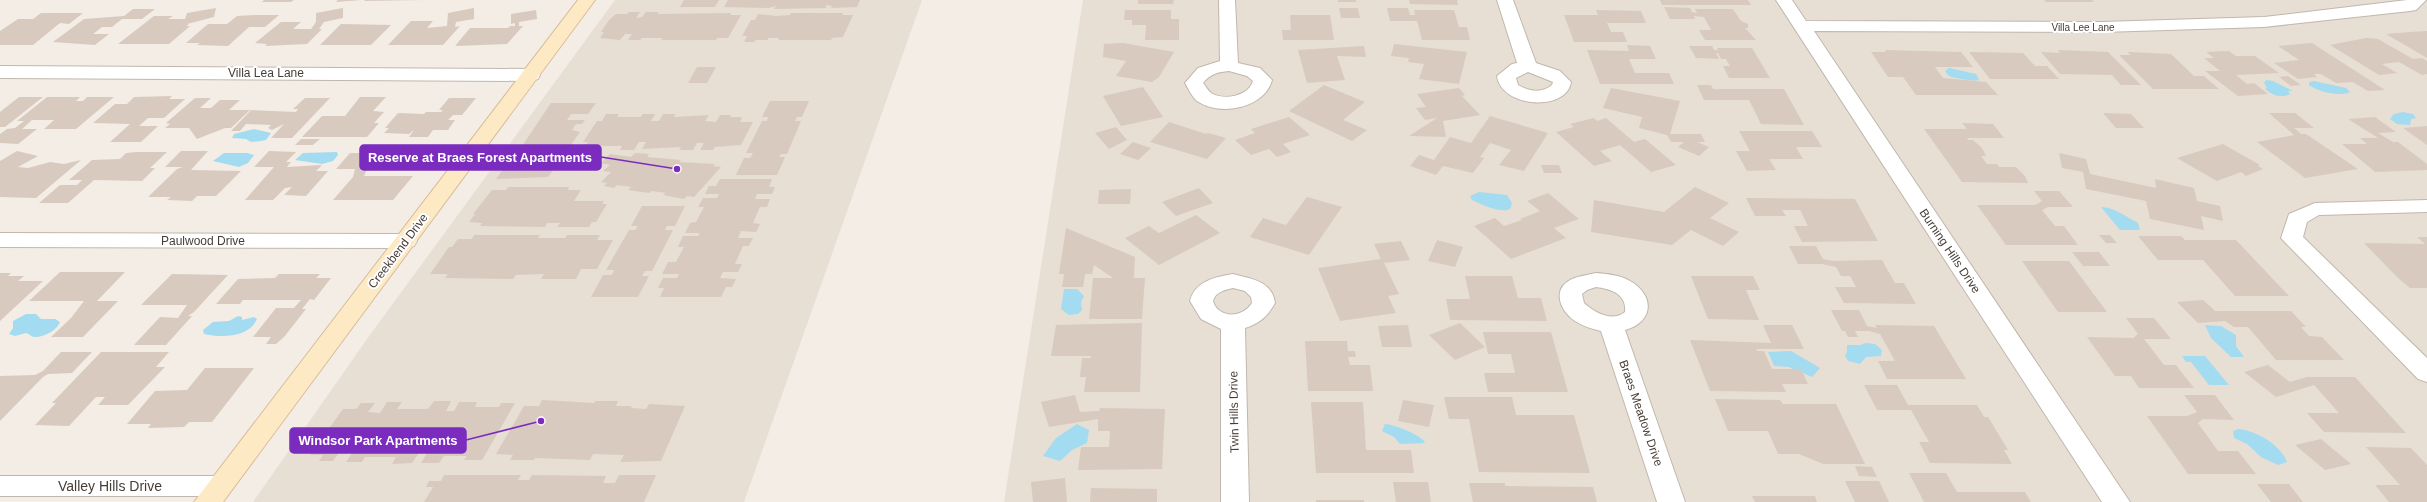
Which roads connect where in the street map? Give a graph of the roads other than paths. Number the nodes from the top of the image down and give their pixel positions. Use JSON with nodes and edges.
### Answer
{"nodes":[{"id":1,"x":587,"y":0,"type":"edge"},
{"id":2,"x":1227,"y":0,"type":"edge"},
{"id":3,"x":1505,"y":0,"type":"edge"},
{"id":4,"x":1784,"y":0,"type":"edge"},
{"id":5,"x":2418,"y":0,"type":"edge"},
{"id":6,"x":1802,"y":26,"type":"junction"},
{"id":7,"x":1229,"y":66,"type":"dead end"},
{"id":8,"x":1528,"y":67,"type":"dead end"},
{"id":9,"x":0,"y":72,"type":"edge"},
{"id":10,"x":531,"y":75,"type":"junction"},
{"id":11,"x":2427,"y":206,"type":"edge"},
{"id":12,"x":0,"y":240,"type":"edge"},
{"id":13,"x":406,"y":241,"type":"junction"},
{"id":14,"x":1233,"y":322,"type":"dead end"},
{"id":15,"x":1611,"y":324,"type":"dead end"},
{"id":16,"x":2427,"y":373,"type":"edge"},
{"id":17,"x":0,"y":486,"type":"edge"},
{"id":18,"x":214,"y":494,"type":"edge"},
{"id":19,"x":1235,"y":502,"type":"edge"},
{"id":20,"x":1671,"y":502,"type":"edge"},
{"id":21,"x":2116,"y":502,"type":"edge"}],
"edges":[{"from":1,"to":10,"type":"street","name":"Creekbend Drive"},
{"from":2,"to":7,"type":"street"},
{"from":3,"to":8,"type":"street"},
{"from":4,"to":6,"type":"street","name":"Burning Hills Drive"},
{"from":5,"to":6,"type":"street","name":"Villa Lee Lane"},
{"from":6,"to":21,"type":"street","name":"Burning Hills Drive"},
{"from":9,"to":10,"type":"street","name":"Villa Lea Lane"},
{"from":10,"to":13,"type":"street","name":"Creekbend Drive"},
{"from":11,"to":16,"type":"street"},
{"from":12,"to":13,"type":"street","name":"Paulwood Drive"},
{"from":13,"to":18,"type":"street","name":"Creekbend Drive"},
{"from":14,"to":19,"type":"street","name":"Twin Hills Drive"},
{"from":15,"to":20,"type":"street","name":"Braes Meadow Drive"},
{"from":17,"to":18,"type":"street","name":"Valley Hills Drive"}]}
